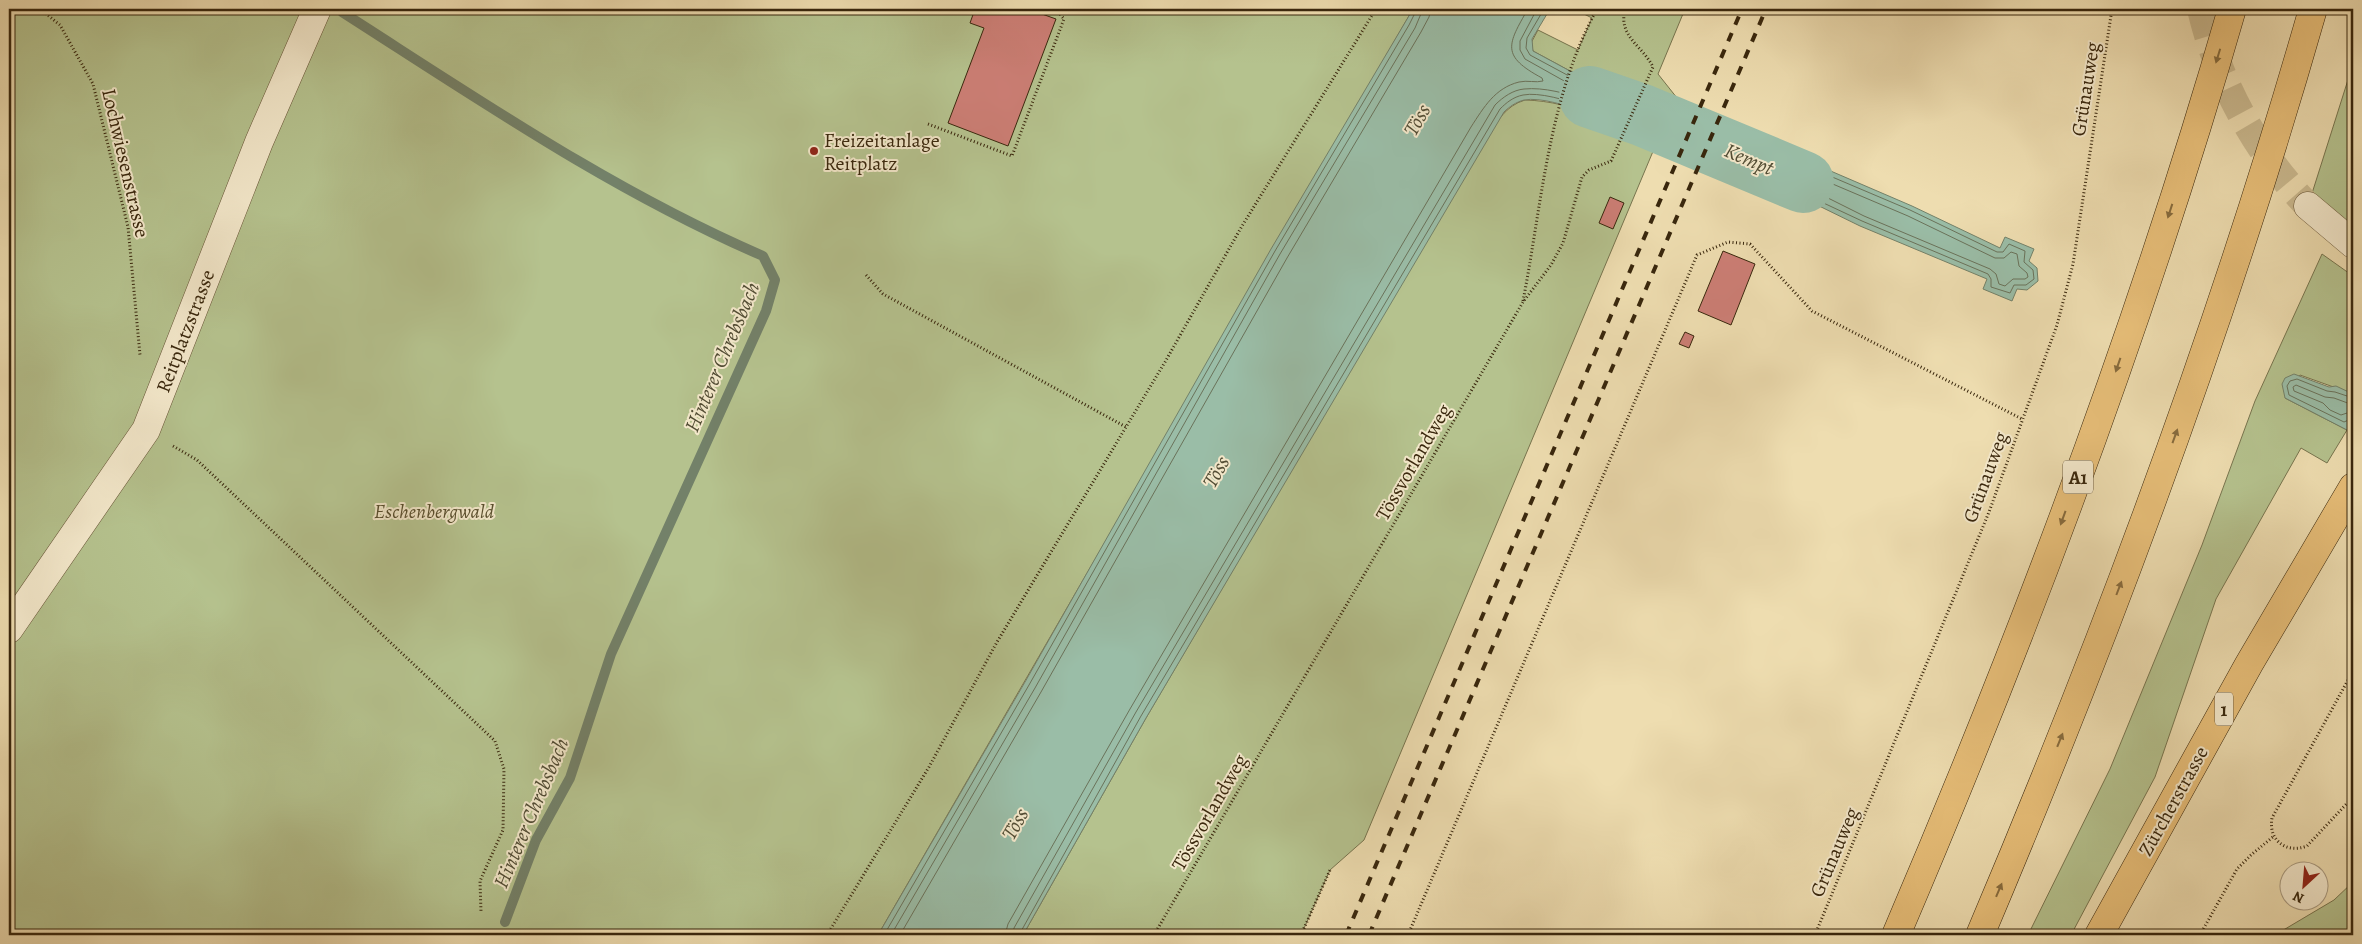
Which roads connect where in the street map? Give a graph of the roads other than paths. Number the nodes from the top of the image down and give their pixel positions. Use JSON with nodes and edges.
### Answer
{"nodes":[{"id":1,"x":317,"y":9,"type":"edge"},
{"id":2,"x":2232,"y":9,"type":"edge"},
{"id":3,"x":2313,"y":9,"type":"edge"},
{"id":4,"x":2308,"y":206,"type":"tunnel mouth"},
{"id":5,"x":2353,"y":244,"type":"edge"},
{"id":6,"x":2353,"y":487,"type":"edge"},
{"id":7,"x":9,"y":629,"type":"edge"},
{"id":8,"x":1896,"y":935,"type":"edge"},
{"id":9,"x":1980,"y":935,"type":"edge"},
{"id":10,"x":2099,"y":935,"type":"edge"}],
"edges":[{"from":1,"to":7,"type":"street","name":"Reitplatzstrasse"},
{"from":2,"to":8,"type":"main road","number":"A1","one_way":true},
{"from":9,"to":3,"type":"main road","one_way":true},
{"from":4,"to":5,"type":"street"},
{"from":6,"to":10,"type":"main road","name":"Zürcherstrasse","number":"1"}]}
